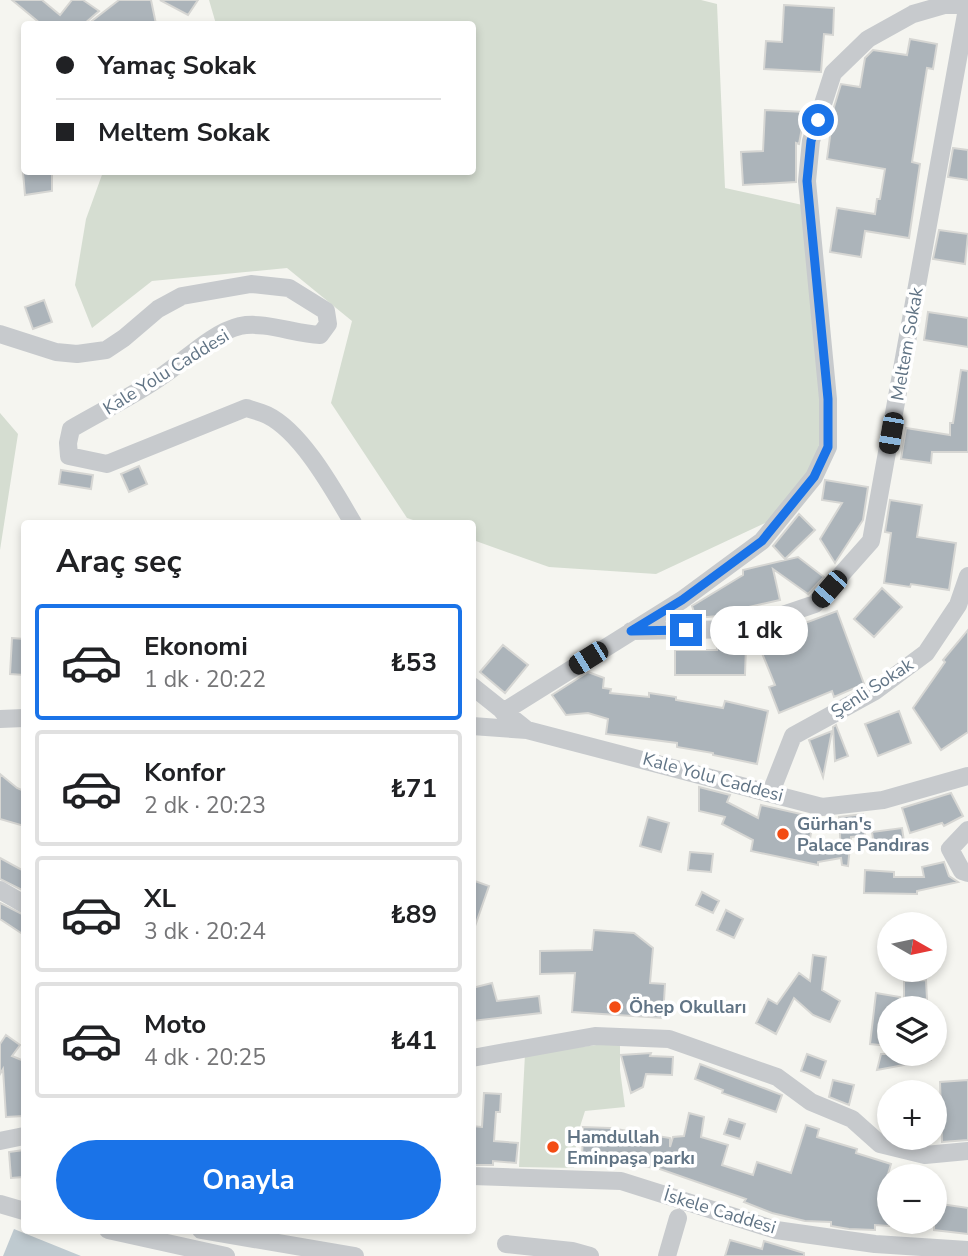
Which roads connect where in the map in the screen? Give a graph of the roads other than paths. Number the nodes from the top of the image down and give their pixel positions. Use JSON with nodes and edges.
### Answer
{"nodes":[{"id":1,"x":968,"y":4,"type":"edge"},
{"id":2,"x":8,"y":337,"type":"edge"},
{"id":3,"x":351,"y":520,"type":"edge"},
{"id":4,"x":968,"y":576,"type":"edge"},
{"id":5,"x":631,"y":631,"type":"junction"},
{"id":6,"x":476,"y":689,"type":"edge"},
{"id":7,"x":503,"y":712,"type":"junction"},
{"id":8,"x":21,"y":718,"type":"edge"},
{"id":9,"x":0,"y":719,"type":"edge"},
{"id":10,"x":476,"y":726,"type":"edge"},
{"id":11,"x":527,"y":730,"type":"junction"},
{"id":12,"x":968,"y":776,"type":"edge"},
{"id":13,"x":771,"y":792,"type":"junction"},
{"id":14,"x":968,"y":830,"type":"edge"},
{"id":15,"x":968,"y":873,"type":"edge"},
{"id":16,"x":0,"y":890,"type":"edge"},
{"id":17,"x":21,"y":902,"type":"edge"},
{"id":18,"x":476,"y":1057,"type":"edge"},
{"id":19,"x":21,"y":1137,"type":"edge"},
{"id":20,"x":0,"y":1141,"type":"edge"},
{"id":21,"x":968,"y":1151,"type":"edge"},
{"id":22,"x":476,"y":1176,"type":"edge"},
{"id":23,"x":21,"y":1199,"type":"edge"},
{"id":24,"x":1,"y":1205,"type":"edge"},
{"id":25,"x":21,"y":1209,"type":"edge"},
{"id":26,"x":678,"y":1218,"type":"dead end"},
{"id":27,"x":126,"y":1234,"type":"edge"},
{"id":28,"x":225,"y":1234,"type":"edge"},
{"id":29,"x":506,"y":1244,"type":"dead end"},
{"id":30,"x":959,"y":1252,"type":"edge"},
{"id":31,"x":226,"y":1256,"type":"edge"},
{"id":32,"x":355,"y":1256,"type":"edge"},
{"id":33,"x":590,"y":1256,"type":"edge"},
{"id":34,"x":667,"y":1256,"type":"edge"}],
"edges":[{"from":1,"to":5,"type":"street"},
{"from":1,"to":5,"type":"street","name":"Meltem Sokak"},
{"from":2,"to":3,"type":"street","name":"Kale Yolu Caddesi"},
{"from":4,"to":13,"type":"street","name":"Şenli Sokak"},
{"from":5,"to":7,"type":"street"},
{"from":6,"to":7,"type":"street","name":"Kale Yolu Caddesi"},
{"from":7,"to":11,"type":"street","name":"Kale Yolu Caddesi"},
{"from":8,"to":9,"type":"street"},
{"from":10,"to":11,"type":"street"},
{"from":11,"to":13,"type":"street","name":"Kale Yolu Caddesi"},
{"from":12,"to":13,"type":"street","name":"Kale Yolu Caddesi"},
{"from":14,"to":15,"type":"street"},
{"from":16,"to":17,"type":"street"},
{"from":18,"to":21,"type":"street"},
{"from":19,"to":20,"type":"street"},
{"from":22,"to":30,"type":"street","name":"İskele Caddesi"},
{"from":23,"to":24,"type":"street"},
{"from":24,"to":25,"type":"street"},
{"from":26,"to":34,"type":"street"},
{"from":27,"to":31,"type":"street"},
{"from":28,"to":32,"type":"street"},
{"from":29,"to":33,"type":"street"}]}
